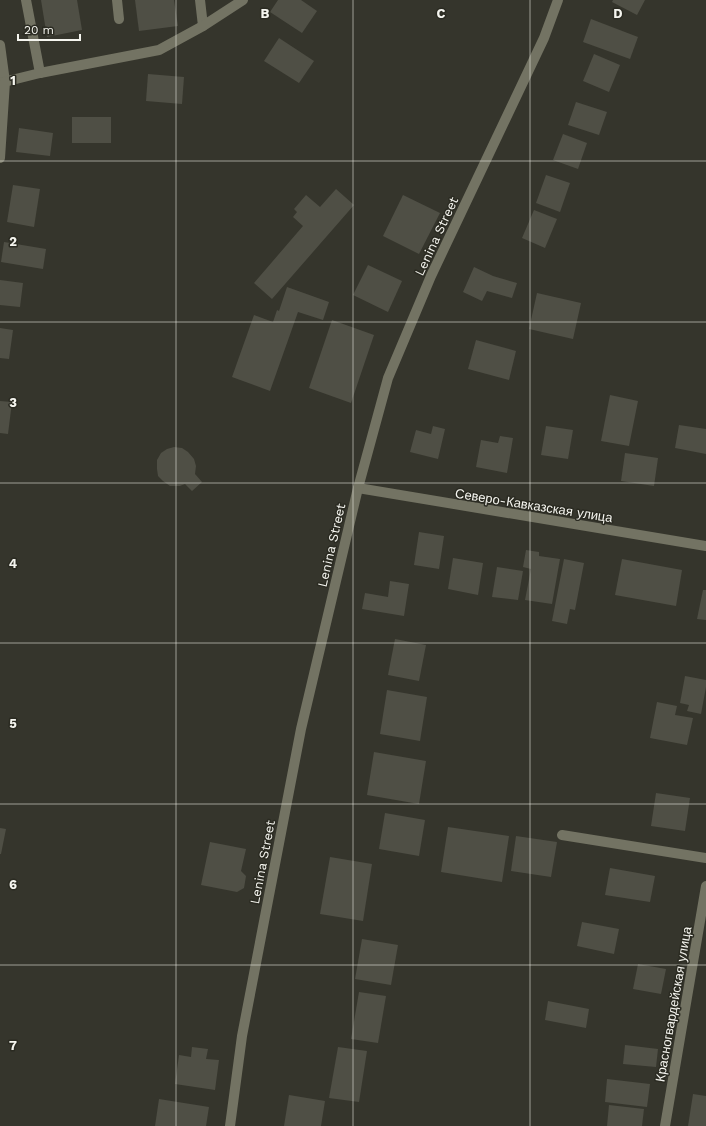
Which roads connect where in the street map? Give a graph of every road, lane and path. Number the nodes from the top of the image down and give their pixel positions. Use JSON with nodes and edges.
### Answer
{"nodes":[{"id":1,"x":26,"y":0,"type":"edge"},
{"id":2,"x":117,"y":0,"type":"edge"},
{"id":3,"x":200,"y":0,"type":"edge"},
{"id":4,"x":243,"y":0,"type":"edge"},
{"id":5,"x":558,"y":0,"type":"edge"},
{"id":6,"x":119,"y":19,"type":"dead end"},
{"id":7,"x":204,"y":26,"type":"junction"},
{"id":8,"x":0,"y":45,"type":"edge"},
{"id":9,"x":40,"y":73,"type":"junction"},
{"id":10,"x":3,"y":83,"type":"edge"},
{"id":11,"x":0,"y":158,"type":"edge"},
{"id":12,"x":358,"y":488,"type":"junction"},
{"id":13,"x":706,"y":546,"type":"edge"},
{"id":14,"x":562,"y":835,"type":"dead end"},
{"id":15,"x":706,"y":858,"type":"edge"},
{"id":16,"x":706,"y":886,"type":"edge"},
{"id":17,"x":230,"y":1126,"type":"edge"},
{"id":18,"x":665,"y":1126,"type":"edge"}],
"edges":[{"from":1,"to":9,"type":"street"},
{"from":2,"to":6,"type":"street"},
{"from":3,"to":7,"type":"street"},
{"from":4,"to":7,"type":"street"},
{"from":5,"to":12,"type":"street","name":"Lenina Street"},
{"from":7,"to":9,"type":"street"},
{"from":8,"to":10,"type":"street"},
{"from":9,"to":10,"type":"street"},
{"from":10,"to":11,"type":"street"},
{"from":12,"to":13,"type":"street","name":"Северо-Кавказская улица"},
{"from":12,"to":17,"type":"street","name":"Lenina Street"},
{"from":14,"to":15,"type":"street"},
{"from":16,"to":18,"type":"street","name":"Красногвардейская улица"}]}
